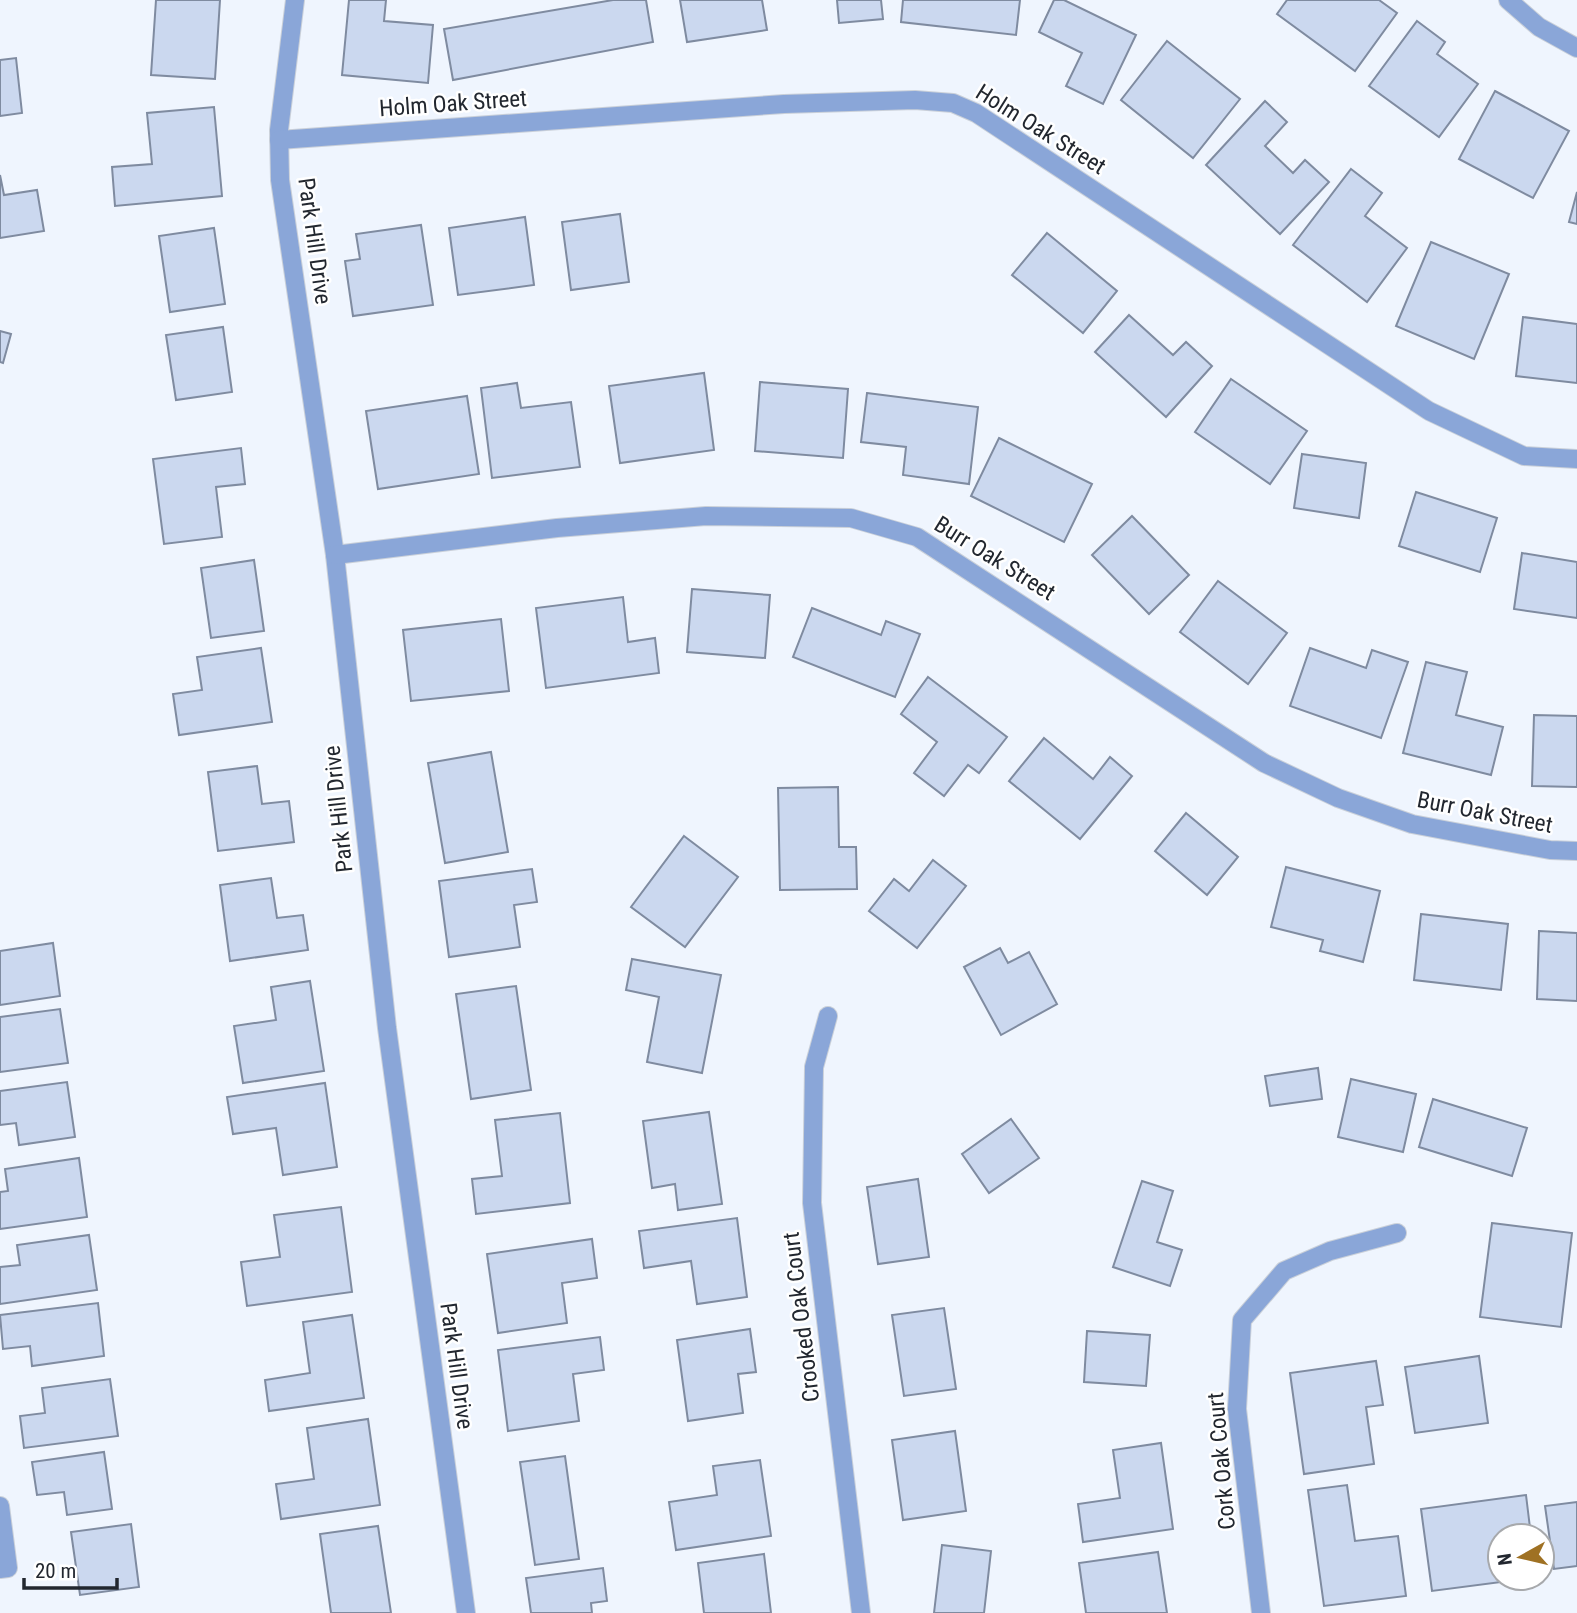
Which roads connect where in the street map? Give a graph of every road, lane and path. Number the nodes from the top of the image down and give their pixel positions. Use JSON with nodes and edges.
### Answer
{"nodes":[{"id":1,"x":295,"y":0,"type":"edge"},
{"id":2,"x":1508,"y":0,"type":"edge"},
{"id":3,"x":1577,"y":48,"type":"edge"},
{"id":4,"x":279,"y":140,"type":"junction"},
{"id":5,"x":1577,"y":459,"type":"edge"},
{"id":6,"x":335,"y":555,"type":"junction"},
{"id":7,"x":1577,"y":851,"type":"edge"},
{"id":8,"x":828,"y":1016,"type":"dead end"},
{"id":9,"x":1397,"y":1233,"type":"dead end"},
{"id":10,"x":0,"y":1506,"type":"edge"},
{"id":11,"x":4,"y":1568,"type":"edge"},
{"id":12,"x":466,"y":1613,"type":"edge"},
{"id":13,"x":861,"y":1613,"type":"edge"},
{"id":14,"x":1261,"y":1613,"type":"edge"}],
"edges":[{"from":1,"to":4,"type":"street","name":"Park Hill Drive"},
{"from":2,"to":3,"type":"street"},
{"from":4,"to":5,"type":"street","name":"Holm Oak Street"},
{"from":4,"to":6,"type":"street","name":"Park Hill Drive"},
{"from":6,"to":7,"type":"street","name":"Burr Oak Street"},
{"from":6,"to":12,"type":"street","name":"Park Hill Drive"},
{"from":8,"to":13,"type":"street","name":"Crooked Oak Court"},
{"from":9,"to":14,"type":"street","name":"Cork Oak Court"},
{"from":10,"to":11,"type":"street"}]}
